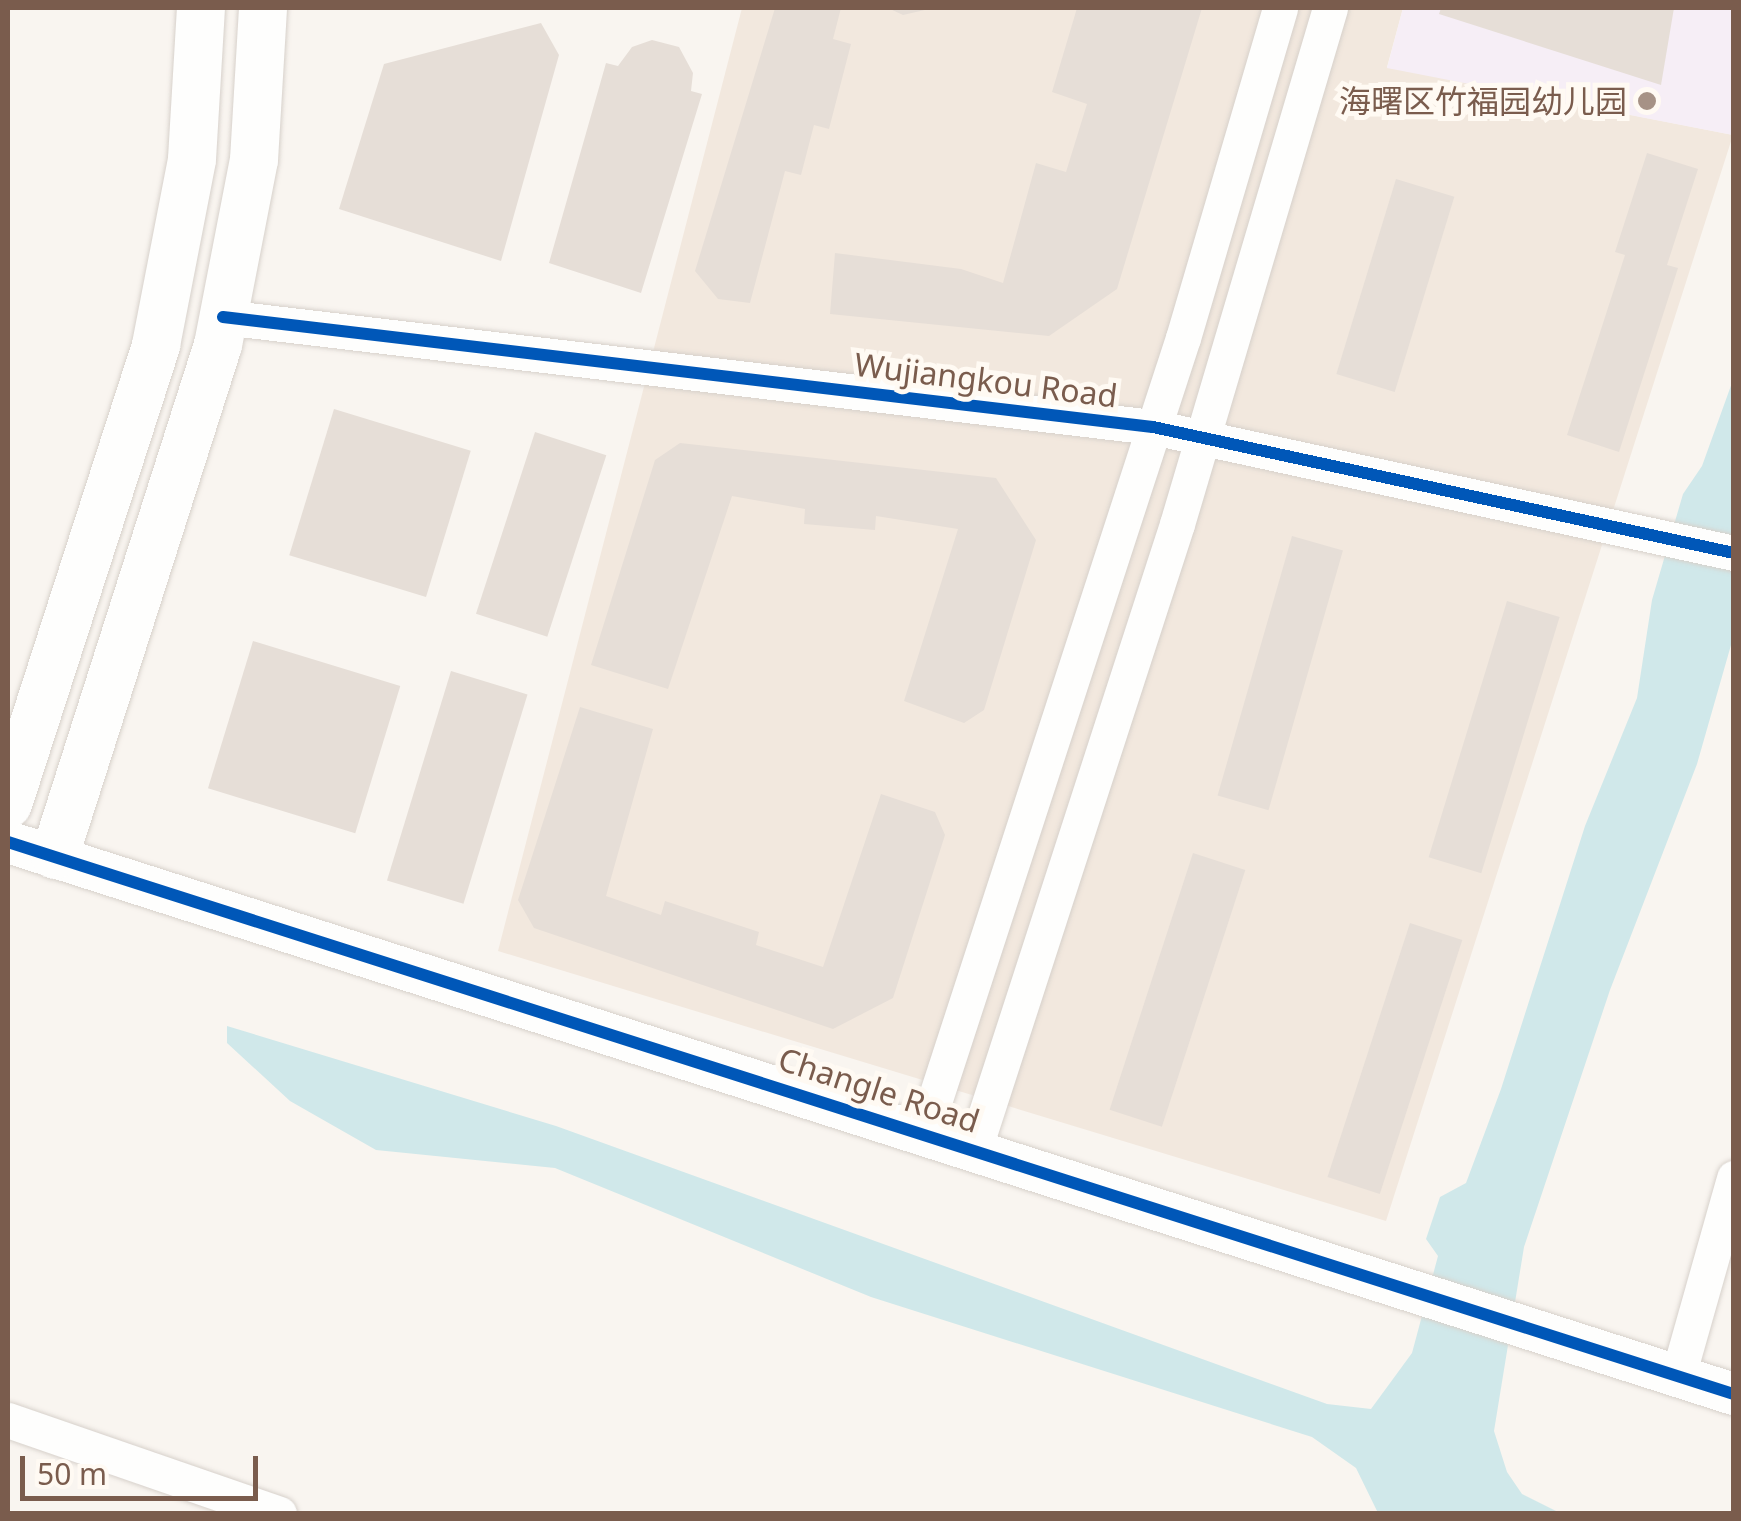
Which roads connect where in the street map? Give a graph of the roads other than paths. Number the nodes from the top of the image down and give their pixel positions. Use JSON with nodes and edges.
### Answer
{"nodes":[{"id":1,"x":201,"y":8,"type":"edge"},
{"id":2,"x":263,"y":8,"type":"edge"},
{"id":3,"x":1280,"y":8,"type":"edge"},
{"id":4,"x":1330,"y":8,"type":"edge"},
{"id":5,"x":223,"y":317,"type":"junction"},
{"id":6,"x":1153,"y":427,"type":"junction"},
{"id":7,"x":1203,"y":438,"type":"junction"},
{"id":8,"x":1734,"y":553,"type":"edge"},
{"id":9,"x":8,"y":804,"type":"edge"},
{"id":10,"x":8,"y":842,"type":"edge"},
{"id":11,"x":55,"y":855,"type":"junction"},
{"id":12,"x":924,"y":1134,"type":"junction"},
{"id":13,"x":974,"y":1150,"type":"junction"},
{"id":14,"x":1734,"y":1178,"type":"edge"},
{"id":15,"x":1678,"y":1376,"type":"junction"},
{"id":16,"x":1734,"y":1394,"type":"edge"},
{"id":17,"x":8,"y":1420,"type":"edge"},
{"id":18,"x":278,"y":1514,"type":"edge"}],
"edges":[{"from":1,"to":9,"type":"main road"},
{"from":2,"to":5,"type":"main road"},
{"from":3,"to":6,"type":"street"},
{"from":4,"to":7,"type":"street"},
{"from":5,"to":6,"type":"street","name":"Wujiangkou Road"},
{"from":5,"to":11,"type":"main road"},
{"from":6,"to":7,"type":"street","name":"Wujiangkou Road"},
{"from":6,"to":12,"type":"street"},
{"from":7,"to":8,"type":"street","name":"Wujiangkou Road"},
{"from":7,"to":13,"type":"street"},
{"from":10,"to":11,"type":"street","name":"Changle Road"},
{"from":11,"to":12,"type":"street","name":"Changle Road"},
{"from":12,"to":13,"type":"street","name":"Changle Road"},
{"from":13,"to":15,"type":"street","name":"Changle Road"},
{"from":14,"to":15,"type":"street"},
{"from":15,"to":16,"type":"street","name":"Changle Road"},
{"from":17,"to":18,"type":"street"}]}
